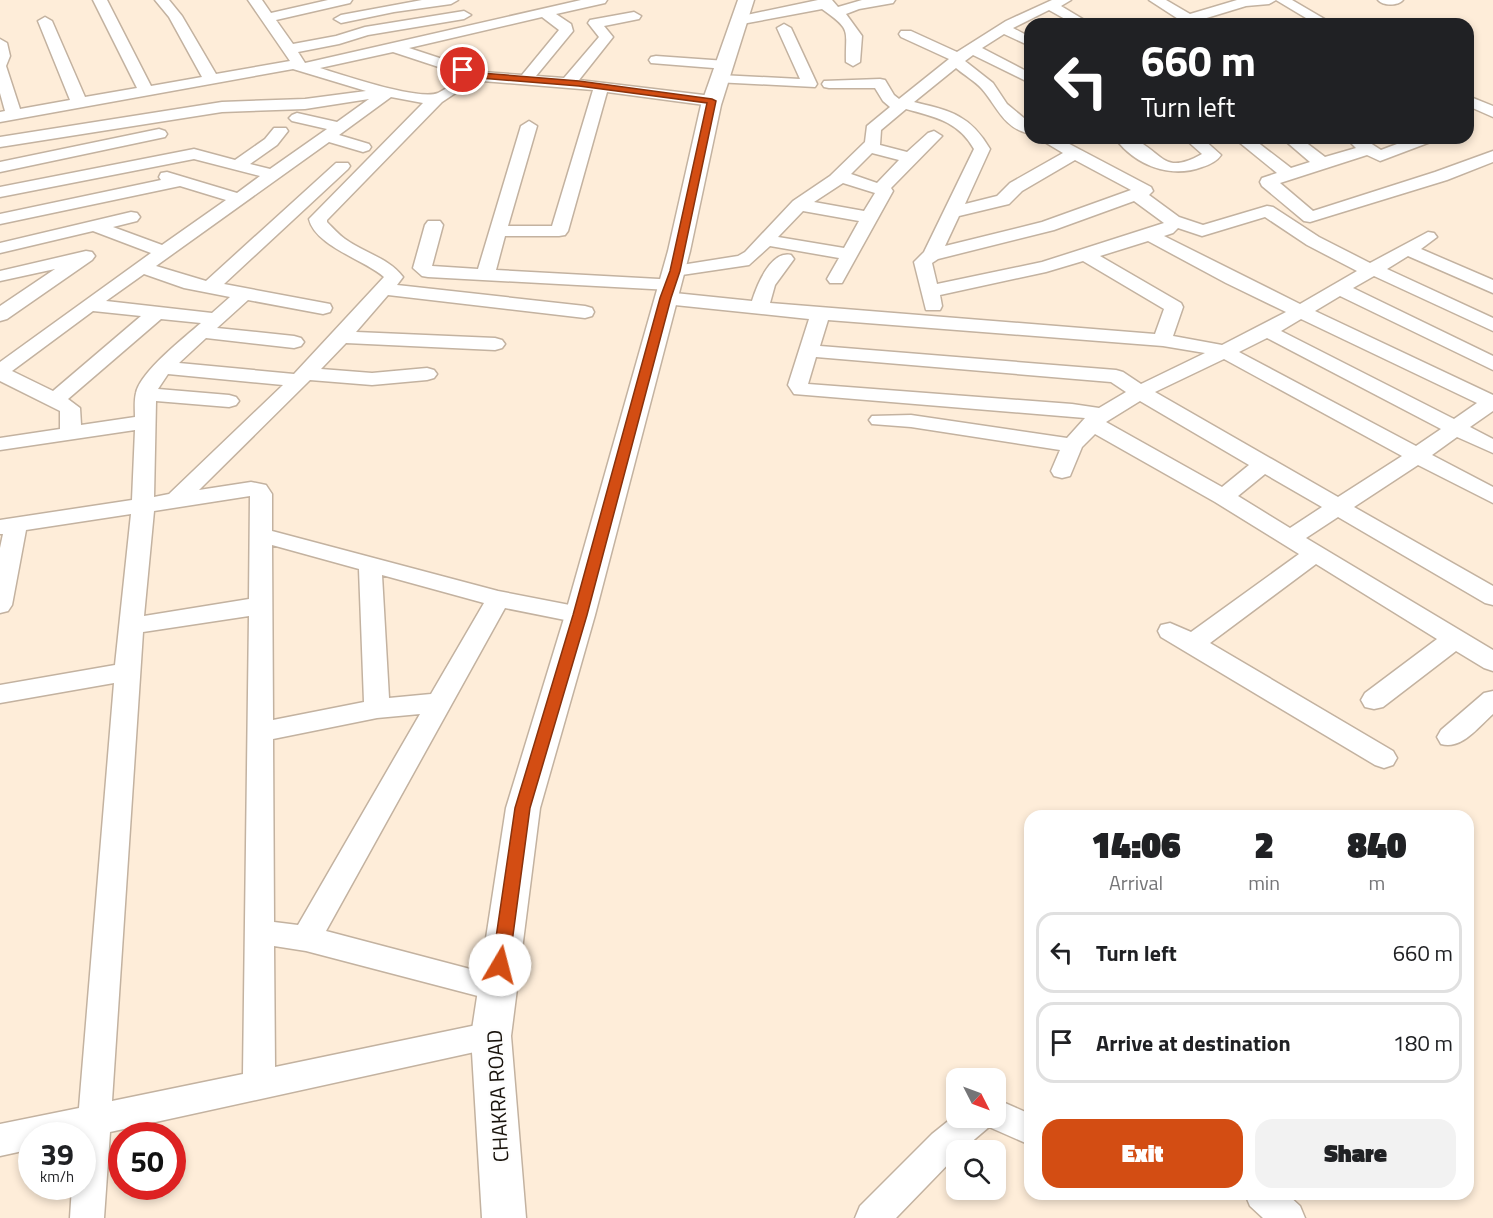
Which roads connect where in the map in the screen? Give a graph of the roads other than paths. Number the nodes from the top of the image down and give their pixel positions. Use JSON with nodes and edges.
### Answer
{"nodes":[{"id":1,"x":100,"y":0,"type":"edge"},
{"id":2,"x":162,"y":0,"type":"edge"},
{"id":3,"x":255,"y":0,"type":"edge"},
{"id":4,"x":345,"y":0,"type":"edge"},
{"id":5,"x":451,"y":0,"type":"edge"},
{"id":6,"x":600,"y":0,"type":"edge"},
{"id":7,"x":888,"y":0,"type":"edge"},
{"id":8,"x":1156,"y":0,"type":"edge"},
{"id":9,"x":1269,"y":0,"type":"edge"},
{"id":10,"x":1282,"y":0,"type":"edge"},
{"id":11,"x":1385,"y":0,"type":"edge"},
{"id":12,"x":1396,"y":0,"type":"edge"},
{"id":13,"x":825,"y":2,"type":"edge"},
{"id":14,"x":617,"y":3,"type":"dead end"},
{"id":15,"x":1057,"y":3,"type":"edge"},
{"id":16,"x":552,"y":7,"type":"edge"},
{"id":17,"x":744,"y":10,"type":"edge"},
{"id":18,"x":493,"y":11,"type":"dead end"},
{"id":19,"x":837,"y":13,"type":"junction"},
{"id":20,"x":268,"y":18,"type":"junction"},
{"id":21,"x":1024,"y":18,"type":"edge"},
{"id":22,"x":1025,"y":18,"type":"edge"},
{"id":23,"x":1076,"y":18,"type":"edge"},
{"id":24,"x":1187,"y":18,"type":"edge"},
{"id":25,"x":1201,"y":18,"type":"edge"},
{"id":26,"x":1315,"y":18,"type":"edge"},
{"id":27,"x":342,"y":19,"type":"dead end"},
{"id":28,"x":45,"y":21,"type":"dead end"},
{"id":29,"x":784,"y":28,"type":"dead end"},
{"id":30,"x":1003,"y":28,"type":"junction"},
{"id":31,"x":906,"y":34,"type":"dead end"},
{"id":32,"x":1024,"y":39,"type":"edge"},
{"id":33,"x":0,"y":43,"type":"edge"},
{"id":34,"x":394,"y":48,"type":"junction"},
{"id":35,"x":290,"y":49,"type":"junction"},
{"id":36,"x":962,"y":56,"type":"junction"},
{"id":37,"x":656,"y":60,"type":"dead end"},
{"id":38,"x":853,"y":62,"type":"dead end"},
{"id":39,"x":0,"y":64,"type":"edge"},
{"id":40,"x":303,"y":67,"type":"junction"},
{"id":41,"x":0,"y":68,"type":"edge"},
{"id":42,"x":480,"y":76,"type":"junction"},
{"id":43,"x":1024,"y":77,"type":"edge"},
{"id":44,"x":211,"y":79,"type":"junction"},
{"id":45,"x":526,"y":79,"type":"junction"},
{"id":46,"x":719,"y":82,"type":"junction"},
{"id":47,"x":567,"y":83,"type":"junction"},
{"id":48,"x":829,"y":84,"type":"dead end"},
{"id":49,"x":601,"y":87,"type":"junction"},
{"id":50,"x":146,"y":90,"type":"junction"},
{"id":51,"x":386,"y":92,"type":"junction"},
{"id":52,"x":436,"y":99,"type":"junction"},
{"id":53,"x":79,"y":102,"type":"junction"},
{"id":54,"x":1474,"y":103,"type":"edge"},
{"id":55,"x":902,"y":105,"type":"junction"},
{"id":56,"x":1493,"y":112,"type":"edge"},
{"id":57,"x":7,"y":115,"type":"edge"},
{"id":58,"x":253,"y":118,"type":"dead end"},
{"id":59,"x":297,"y":118,"type":"dead end"},
{"id":60,"x":1477,"y":119,"type":"dead end"},
{"id":61,"x":1024,"y":125,"type":"edge"},
{"id":62,"x":530,"y":126,"type":"dead end"},
{"id":63,"x":334,"y":132,"type":"junction"},
{"id":64,"x":33,"y":136,"type":"junction"},
{"id":65,"x":934,"y":136,"type":"dead end"},
{"id":66,"x":0,"y":142,"type":"edge"},
{"id":67,"x":1056,"y":144,"type":"edge"},
{"id":68,"x":1131,"y":144,"type":"edge"},
{"id":69,"x":1200,"y":144,"type":"edge"},
{"id":70,"x":1250,"y":144,"type":"edge"},
{"id":71,"x":1298,"y":144,"type":"edge"},
{"id":72,"x":1360,"y":144,"type":"edge"},
{"id":73,"x":1411,"y":144,"type":"edge"},
{"id":74,"x":363,"y":147,"type":"dead end"},
{"id":75,"x":870,"y":147,"type":"junction"},
{"id":76,"x":1368,"y":149,"type":"junction"},
{"id":77,"x":305,"y":152,"type":"junction"},
{"id":78,"x":1073,"y":154,"type":"junction"},
{"id":79,"x":1493,"y":156,"type":"edge"},
{"id":80,"x":42,"y":158,"type":"junction"},
{"id":81,"x":910,"y":158,"type":"junction"},
{"id":82,"x":1322,"y":163,"type":"junction"},
{"id":83,"x":238,"y":165,"type":"junction"},
{"id":84,"x":130,"y":166,"type":"junction"},
{"id":85,"x":0,"y":167,"type":"edge"},
{"id":86,"x":1289,"y":174,"type":"junction"},
{"id":87,"x":273,"y":175,"type":"junction"},
{"id":88,"x":839,"y":176,"type":"junction"},
{"id":89,"x":52,"y":181,"type":"junction"},
{"id":90,"x":180,"y":182,"type":"junction"},
{"id":91,"x":881,"y":189,"type":"junction"},
{"id":92,"x":0,"y":192,"type":"edge"},
{"id":93,"x":1137,"y":195,"type":"junction"},
{"id":94,"x":240,"y":199,"type":"junction"},
{"id":95,"x":799,"y":205,"type":"junction"},
{"id":96,"x":64,"y":207,"type":"junction"},
{"id":97,"x":953,"y":212,"type":"junction"},
{"id":98,"x":131,"y":217,"type":"dead end"},
{"id":99,"x":868,"y":217,"type":"junction"},
{"id":100,"x":0,"y":219,"type":"edge"},
{"id":101,"x":1174,"y":222,"type":"junction"},
{"id":102,"x":434,"y":225,"type":"dead end"},
{"id":103,"x":96,"y":226,"type":"junction"},
{"id":104,"x":75,"y":231,"type":"junction"},
{"id":105,"x":498,"y":231,"type":"junction"},
{"id":106,"x":1148,"y":234,"type":"junction"},
{"id":107,"x":1428,"y":237,"type":"dead end"},
{"id":108,"x":764,"y":240,"type":"junction"},
{"id":109,"x":0,"y":248,"type":"edge"},
{"id":110,"x":1406,"y":249,"type":"junction"},
{"id":111,"x":166,"y":252,"type":"junction"},
{"id":112,"x":851,"y":255,"type":"junction"},
{"id":113,"x":932,"y":255,"type":"junction"},
{"id":114,"x":1085,"y":255,"type":"junction"},
{"id":115,"x":785,"y":259,"type":"dead end"},
{"id":116,"x":143,"y":268,"type":"junction"},
{"id":117,"x":1372,"y":270,"type":"junction"},
{"id":118,"x":485,"y":275,"type":"junction"},
{"id":119,"x":0,"y":276,"type":"edge"},
{"id":120,"x":836,"y":279,"type":"dead end"},
{"id":121,"x":670,"y":284,"type":"junction"},
{"id":122,"x":210,"y":287,"type":"junction"},
{"id":123,"x":1493,"y":287,"type":"edge"},
{"id":124,"x":384,"y":289,"type":"junction"},
{"id":125,"x":1340,"y":289,"type":"junction"},
{"id":126,"x":930,"y":291,"type":"junction"},
{"id":127,"x":245,"y":293,"type":"junction"},
{"id":128,"x":89,"y":305,"type":"junction"},
{"id":129,"x":323,"y":308,"type":"dead end"},
{"id":130,"x":759,"y":308,"type":"junction"},
{"id":131,"x":1302,"y":311,"type":"junction"},
{"id":132,"x":157,"y":312,"type":"junction"},
{"id":133,"x":585,"y":312,"type":"dead end"},
{"id":134,"x":820,"y":314,"type":"junction"},
{"id":135,"x":0,"y":315,"type":"edge"},
{"id":136,"x":935,"y":323,"type":"junction"},
{"id":137,"x":1493,"y":325,"type":"edge"},
{"id":138,"x":208,"y":326,"type":"junction"},
{"id":139,"x":1267,"y":331,"type":"junction"},
{"id":140,"x":341,"y":337,"type":"junction"},
{"id":141,"x":1162,"y":340,"type":"junction"},
{"id":142,"x":294,"y":342,"type":"dead end"},
{"id":143,"x":495,"y":344,"type":"dead end"},
{"id":144,"x":809,"y":351,"type":"junction"},
{"id":145,"x":1223,"y":351,"type":"junction"},
{"id":146,"x":1493,"y":364,"type":"edge"},
{"id":147,"x":162,"y":368,"type":"junction"},
{"id":148,"x":0,"y":372,"type":"edge"},
{"id":149,"x":427,"y":374,"type":"dead end"},
{"id":150,"x":302,"y":377,"type":"junction"},
{"id":151,"x":1140,"y":392,"type":"junction"},
{"id":152,"x":146,"y":394,"type":"junction"},
{"id":153,"x":56,"y":399,"type":"junction"},
{"id":154,"x":229,"y":401,"type":"dead end"},
{"id":155,"x":1492,"y":402,"type":"edge"},
{"id":156,"x":1097,"y":419,"type":"junction"},
{"id":157,"x":879,"y":420,"type":"dead end"},
{"id":158,"x":146,"y":422,"type":"junction"},
{"id":159,"x":1456,"y":428,"type":"junction"},
{"id":160,"x":71,"y":434,"type":"junction"},
{"id":161,"x":0,"y":444,"type":"edge"},
{"id":162,"x":1072,"y":445,"type":"junction"},
{"id":163,"x":1493,"y":447,"type":"edge"},
{"id":164,"x":1418,"y":455,"type":"junction"},
{"id":165,"x":1263,"y":464,"type":"junction"},
{"id":166,"x":1062,"y":471,"type":"dead end"},
{"id":167,"x":1493,"y":496,"type":"edge"},
{"id":168,"x":1223,"y":497,"type":"junction"},
{"id":169,"x":177,"y":499,"type":"junction"},
{"id":170,"x":143,"y":504,"type":"junction"},
{"id":171,"x":1337,"y":508,"type":"junction"},
{"id":172,"x":8,"y":526,"type":"edge"},
{"id":173,"x":261,"y":535,"type":"junction"},
{"id":174,"x":1290,"y":538,"type":"junction"},
{"id":175,"x":1315,"y":553,"type":"junction"},
{"id":176,"x":370,"y":564,"type":"junction"},
{"id":177,"x":1493,"y":597,"type":"edge"},
{"id":178,"x":498,"y":598,"type":"junction"},
{"id":179,"x":0,"y":605,"type":"edge"},
{"id":180,"x":259,"y":606,"type":"junction"},
{"id":181,"x":580,"y":615,"type":"junction"},
{"id":182,"x":132,"y":626,"type":"junction"},
{"id":183,"x":1170,"y":631,"type":"dead end"},
{"id":184,"x":1454,"y":639,"type":"junction"},
{"id":185,"x":1193,"y":643,"type":"junction"},
{"id":186,"x":1493,"y":662,"type":"edge"},
{"id":187,"x":127,"y":672,"type":"junction"},
{"id":188,"x":0,"y":694,"type":"edge"},
{"id":189,"x":1374,"y":700,"type":"dead end"},
{"id":190,"x":1493,"y":700,"type":"edge"},
{"id":191,"x":440,"y":702,"type":"junction"},
{"id":192,"x":377,"y":709,"type":"junction"},
{"id":193,"x":259,"y":732,"type":"junction"},
{"id":194,"x":1450,"y":737,"type":"dead end"},
{"id":195,"x":1384,"y":758,"type":"dead end"},
{"id":196,"x":259,"y":932,"type":"junction"},
{"id":197,"x":306,"y":938,"type":"junction"},
{"id":198,"x":497,"y":988,"type":"junction"},
{"id":199,"x":491,"y":1036,"type":"junction"},
{"id":200,"x":259,"y":1086,"type":"junction"},
{"id":201,"x":1006,"y":1119,"type":"edge"},
{"id":202,"x":93,"y":1121,"type":"junction"},
{"id":203,"x":1024,"y":1127,"type":"edge"},
{"id":204,"x":964,"y":1128,"type":"edge"},
{"id":205,"x":0,"y":1140,"type":"edge"},
{"id":206,"x":1268,"y":1200,"type":"edge"},
{"id":207,"x":87,"y":1218,"type":"edge"},
{"id":208,"x":504,"y":1218,"type":"edge"},
{"id":209,"x":872,"y":1218,"type":"edge"},
{"id":210,"x":1288,"y":1218,"type":"edge"}],
"edges":[{"from":1,"to":50,"type":"street"},
{"from":2,"to":44,"type":"street"},
{"from":3,"to":20,"type":"street"},
{"from":4,"to":20,"type":"street"},
{"from":5,"to":27,"type":"street"},
{"from":6,"to":16,"type":"street"},
{"from":7,"to":19,"type":"street"},
{"from":8,"to":24,"type":"street"},
{"from":9,"to":25,"type":"street"},
{"from":10,"to":26,"type":"street"},
{"from":11,"to":12,"type":"street"},
{"from":13,"to":17,"type":"street"},
{"from":13,"to":19,"type":"street"},
{"from":14,"to":47,"type":"street"},
{"from":15,"to":22,"type":"street"},
{"from":15,"to":23,"type":"street"},
{"from":16,"to":34,"type":"street"},
{"from":16,"to":45,"type":"street"},
{"from":17,"to":46,"type":"main road","name":"CHAKRA ROAD"},
{"from":18,"to":35,"type":"street"},
{"from":19,"to":38,"type":"street"},
{"from":20,"to":35,"type":"street"},
{"from":21,"to":30,"type":"street"},
{"from":28,"to":53,"type":"street"},
{"from":29,"to":46,"type":"street"},
{"from":30,"to":32,"type":"street"},
{"from":30,"to":36,"type":"street"},
{"from":31,"to":36,"type":"street"},
{"from":33,"to":39,"type":"street"},
{"from":34,"to":40,"type":"street"},
{"from":34,"to":42,"type":"street"},
{"from":35,"to":40,"type":"street"},
{"from":36,"to":43,"type":"street"},
{"from":36,"to":55,"type":"street"},
{"from":36,"to":61,"type":"street"},
{"from":37,"to":46,"type":"street"},
{"from":40,"to":44,"type":"street"},
{"from":40,"to":51,"type":"street"},
{"from":41,"to":57,"type":"street"},
{"from":42,"to":45,"type":"street"},
{"from":42,"to":52,"type":"street"},
{"from":44,"to":50,"type":"street"},
{"from":45,"to":47,"type":"street"},
{"from":46,"to":49,"type":"street"},
{"from":46,"to":121,"type":"main road","name":"CHAKRA ROAD"},
{"from":47,"to":49,"type":"street"},
{"from":48,"to":55,"type":"street"},
{"from":49,"to":105,"type":"street"},
{"from":50,"to":53,"type":"street"},
{"from":51,"to":52,"type":"street"},
{"from":51,"to":63,"type":"street"},
{"from":51,"to":64,"type":"street"},
{"from":52,"to":124,"type":"street"},
{"from":53,"to":57,"type":"street"},
{"from":54,"to":56,"type":"street"},
{"from":55,"to":75,"type":"street"},
{"from":55,"to":97,"type":"street"},
{"from":56,"to":60,"type":"street"},
{"from":58,"to":80,"type":"street"},
{"from":59,"to":63,"type":"street"},
{"from":62,"to":105,"type":"street"},
{"from":63,"to":74,"type":"street"},
{"from":63,"to":77,"type":"street"},
{"from":64,"to":66,"type":"street"},
{"from":64,"to":80,"type":"street"},
{"from":65,"to":81,"type":"street"},
{"from":67,"to":78,"type":"street"},
{"from":68,"to":69,"type":"street"},
{"from":70,"to":86,"type":"street"},
{"from":71,"to":82,"type":"street"},
{"from":72,"to":76,"type":"street"},
{"from":73,"to":76,"type":"street"},
{"from":75,"to":81,"type":"street"},
{"from":75,"to":88,"type":"street"},
{"from":76,"to":82,"type":"street"},
{"from":77,"to":83,"type":"street"},
{"from":77,"to":87,"type":"street"},
{"from":77,"to":122,"type":"street"},
{"from":78,"to":93,"type":"street"},
{"from":78,"to":97,"type":"street"},
{"from":79,"to":86,"type":"street"},
{"from":80,"to":85,"type":"street"},
{"from":80,"to":89,"type":"street"},
{"from":81,"to":91,"type":"street"},
{"from":82,"to":86,"type":"street"},
{"from":83,"to":84,"type":"street"},
{"from":83,"to":87,"type":"street"},
{"from":84,"to":89,"type":"street"},
{"from":84,"to":90,"type":"street"},
{"from":87,"to":94,"type":"street"},
{"from":88,"to":91,"type":"street"},
{"from":88,"to":95,"type":"street"},
{"from":89,"to":92,"type":"street"},
{"from":89,"to":96,"type":"street"},
{"from":90,"to":94,"type":"street"},
{"from":90,"to":96,"type":"street"},
{"from":91,"to":99,"type":"street"},
{"from":93,"to":101,"type":"street"},
{"from":93,"to":113,"type":"street"},
{"from":94,"to":111,"type":"street"},
{"from":95,"to":99,"type":"street"},
{"from":95,"to":108,"type":"street"},
{"from":96,"to":100,"type":"street"},
{"from":96,"to":104,"type":"street"},
{"from":97,"to":113,"type":"street"},
{"from":98,"to":103,"type":"street"},
{"from":99,"to":112,"type":"street"},
{"from":101,"to":106,"type":"street"},
{"from":101,"to":117,"type":"street"},
{"from":102,"to":118,"type":"street"},
{"from":103,"to":104,"type":"street"},
{"from":103,"to":111,"type":"street"},
{"from":104,"to":109,"type":"street"},
{"from":105,"to":118,"type":"street"},
{"from":106,"to":114,"type":"street"},
{"from":106,"to":131,"type":"street"},
{"from":107,"to":110,"type":"street"},
{"from":108,"to":112,"type":"street"},
{"from":108,"to":121,"type":"street"},
{"from":110,"to":117,"type":"street"},
{"from":110,"to":123,"type":"street"},
{"from":111,"to":116,"type":"street"},
{"from":112,"to":120,"type":"street"},
{"from":113,"to":126,"type":"street"},
{"from":114,"to":126,"type":"street"},
{"from":114,"to":141,"type":"street"},
{"from":115,"to":130,"type":"street"},
{"from":116,"to":122,"type":"street"},
{"from":116,"to":128,"type":"street"},
{"from":117,"to":125,"type":"street"},
{"from":117,"to":137,"type":"street"},
{"from":118,"to":121,"type":"street"},
{"from":119,"to":135,"type":"street"},
{"from":121,"to":130,"type":"street"},
{"from":121,"to":181,"type":"main road","name":"CHAKRA ROAD"},
{"from":122,"to":127,"type":"street"},
{"from":124,"to":133,"type":"street"},
{"from":124,"to":140,"type":"street"},
{"from":125,"to":131,"type":"street"},
{"from":125,"to":146,"type":"street"},
{"from":126,"to":136,"type":"street"},
{"from":127,"to":129,"type":"street"},
{"from":127,"to":138,"type":"street"},
{"from":128,"to":132,"type":"street"},
{"from":128,"to":148,"type":"street"},
{"from":130,"to":134,"type":"street"},
{"from":131,"to":139,"type":"street"},
{"from":131,"to":155,"type":"street"},
{"from":132,"to":138,"type":"street"},
{"from":132,"to":153,"type":"street"},
{"from":134,"to":136,"type":"street"},
{"from":134,"to":144,"type":"street"},
{"from":136,"to":141,"type":"street"},
{"from":138,"to":142,"type":"street"},
{"from":138,"to":147,"type":"street"},
{"from":139,"to":145,"type":"street"},
{"from":139,"to":159,"type":"street"},
{"from":140,"to":143,"type":"street"},
{"from":140,"to":150,"type":"street"},
{"from":141,"to":145,"type":"street"},
{"from":144,"to":151,"type":"street"},
{"from":144,"to":156,"type":"street"},
{"from":145,"to":151,"type":"street"},
{"from":145,"to":164,"type":"street"},
{"from":147,"to":150,"type":"street"},
{"from":147,"to":152,"type":"street"},
{"from":148,"to":153,"type":"street"},
{"from":149,"to":150,"type":"street"},
{"from":150,"to":169,"type":"street"},
{"from":151,"to":156,"type":"street"},
{"from":151,"to":165,"type":"street"},
{"from":152,"to":154,"type":"street"},
{"from":152,"to":158,"type":"street"},
{"from":153,"to":160,"type":"street"},
{"from":155,"to":159,"type":"street"},
{"from":156,"to":162,"type":"street"},
{"from":156,"to":168,"type":"street"},
{"from":157,"to":162,"type":"street"},
{"from":158,"to":160,"type":"street"},
{"from":158,"to":170,"type":"street"},
{"from":159,"to":163,"type":"street"},
{"from":159,"to":164,"type":"street"},
{"from":160,"to":161,"type":"street"},
{"from":162,"to":166,"type":"street"},
{"from":164,"to":167,"type":"street"},
{"from":164,"to":171,"type":"street"},
{"from":165,"to":168,"type":"street"},
{"from":165,"to":171,"type":"street"},
{"from":168,"to":174,"type":"street"},
{"from":169,"to":170,"type":"street"},
{"from":169,"to":173,"type":"street"},
{"from":170,"to":172,"type":"street"},
{"from":170,"to":182,"type":"street"},
{"from":171,"to":174,"type":"street"},
{"from":171,"to":177,"type":"street"},
{"from":172,"to":179,"type":"street"},
{"from":173,"to":176,"type":"street"},
{"from":173,"to":180,"type":"street"},
{"from":174,"to":175,"type":"street"},
{"from":175,"to":184,"type":"street"},
{"from":175,"to":185,"type":"street"},
{"from":176,"to":178,"type":"street"},
{"from":176,"to":192,"type":"street"},
{"from":178,"to":181,"type":"street"},
{"from":178,"to":191,"type":"street"},
{"from":180,"to":182,"type":"street"},
{"from":180,"to":193,"type":"street"},
{"from":181,"to":198,"type":"main road","name":"CHAKRA ROAD"},
{"from":182,"to":187,"type":"street"},
{"from":183,"to":185,"type":"street"},
{"from":184,"to":186,"type":"street"},
{"from":184,"to":189,"type":"street"},
{"from":185,"to":195,"type":"street"},
{"from":187,"to":188,"type":"street"},
{"from":187,"to":202,"type":"street"},
{"from":190,"to":194,"type":"street"},
{"from":191,"to":192,"type":"street"},
{"from":191,"to":197,"type":"street"},
{"from":192,"to":193,"type":"street"},
{"from":193,"to":196,"type":"street"},
{"from":196,"to":197,"type":"street"},
{"from":196,"to":200,"type":"street"},
{"from":197,"to":198,"type":"street"},
{"from":198,"to":199,"type":"main road","name":"CHAKRA ROAD"},
{"from":199,"to":200,"type":"street"},
{"from":199,"to":208,"type":"main road","name":"CHAKRA ROAD"},
{"from":200,"to":202,"type":"street"},
{"from":201,"to":203,"type":"street"},
{"from":202,"to":205,"type":"street"},
{"from":202,"to":207,"type":"street"},
{"from":204,"to":209,"type":"street"},
{"from":206,"to":210,"type":"street"}]}
